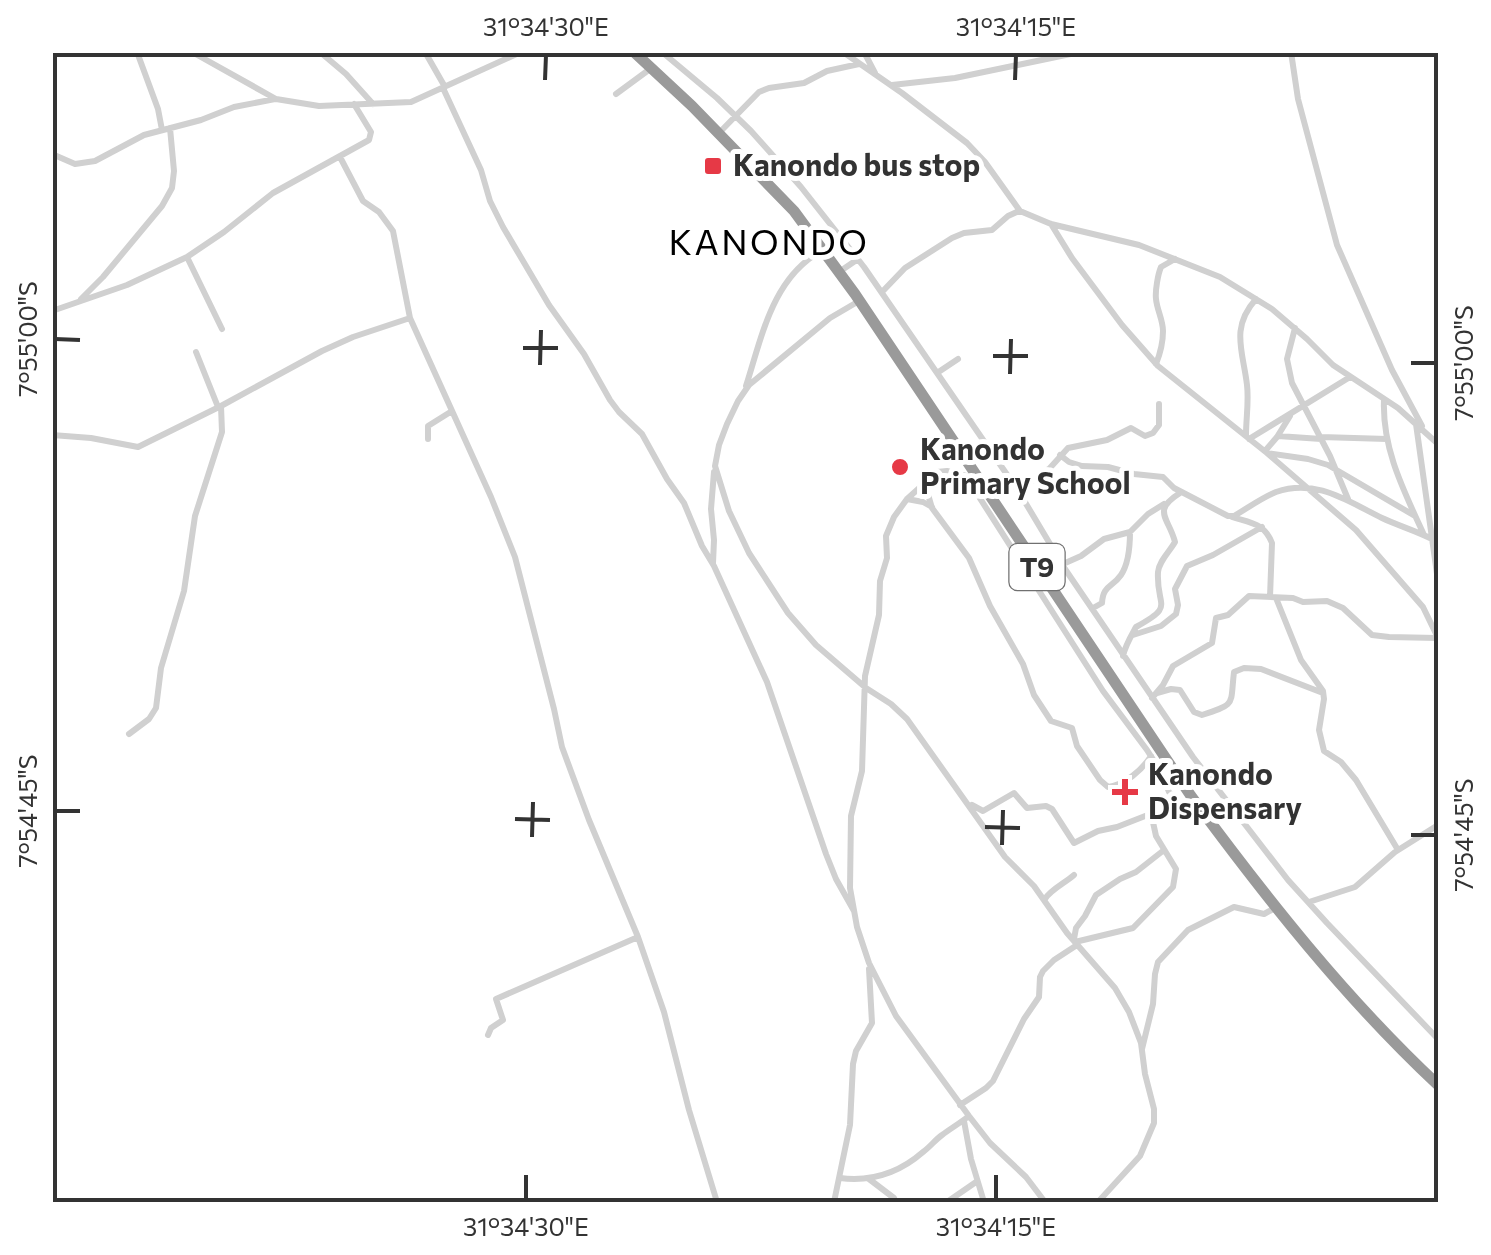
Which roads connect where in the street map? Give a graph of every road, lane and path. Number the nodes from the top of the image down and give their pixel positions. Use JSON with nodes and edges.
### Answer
{"nodes":[{"id":1,"x":136,"y":52,"type":"edge"},
{"id":2,"x":192,"y":52,"type":"edge"},
{"id":3,"x":320,"y":52,"type":"edge"},
{"id":4,"x":425,"y":52,"type":"edge"},
{"id":5,"x":521,"y":52,"type":"edge"},
{"id":6,"x":634,"y":52,"type":"edge"},
{"id":7,"x":662,"y":52,"type":"edge"},
{"id":8,"x":843,"y":52,"type":"edge"},
{"id":9,"x":864,"y":52,"type":"edge"},
{"id":10,"x":1290,"y":52,"type":"edge"},
{"id":11,"x":1078,"y":53,"type":"edge"},
{"id":12,"x":860,"y":64,"type":"junction"},
{"id":13,"x":650,"y":70,"type":"junction"},
{"id":14,"x":876,"y":75,"type":"junction"},
{"id":15,"x":890,"y":85,"type":"junction"},
{"id":16,"x":444,"y":87,"type":"junction"},
{"id":17,"x":616,"y":94,"type":"dead end"},
{"id":18,"x":276,"y":99,"type":"junction"},
{"id":19,"x":354,"y":104,"type":"junction"},
{"id":20,"x":374,"y":104,"type":"junction"},
{"id":21,"x":736,"y":116,"type":"junction"},
{"id":22,"x":166,"y":130,"type":"junction"},
{"id":23,"x":719,"y":134,"type":"junction"},
{"id":24,"x":52,"y":154,"type":"edge"},
{"id":25,"x":340,"y":156,"type":"junction"},
{"id":26,"x":1020,"y":211,"type":"junction"},
{"id":27,"x":1051,"y":224,"type":"junction"},
{"id":28,"x":823,"y":250,"type":"junction"},
{"id":29,"x":187,"y":258,"type":"junction"},
{"id":30,"x":1176,"y":258,"type":"junction"},
{"id":31,"x":858,"y":259,"type":"junction"},
{"id":32,"x":839,"y":272,"type":"junction"},
{"id":33,"x":882,"y":292,"type":"junction"},
{"id":34,"x":1256,"y":298,"type":"junction"},
{"id":35,"x":859,"y":301,"type":"junction"},
{"id":36,"x":77,"y":302,"type":"junction"},
{"id":37,"x":53,"y":309,"type":"edge"},
{"id":38,"x":410,"y":318,"type":"junction"},
{"id":39,"x":1295,"y":328,"type":"junction"},
{"id":40,"x":222,"y":329,"type":"dead end"},
{"id":41,"x":196,"y":352,"type":"dead end"},
{"id":42,"x":958,"y":359,"type":"dead end"},
{"id":43,"x":1156,"y":364,"type":"junction"},
{"id":44,"x":937,"y":373,"type":"junction"},
{"id":45,"x":1350,"y":377,"type":"junction"},
{"id":46,"x":744,"y":392,"type":"junction"},
{"id":47,"x":1384,"y":398,"type":"junction"},
{"id":48,"x":1160,"y":404,"type":"dead end"},
{"id":49,"x":220,"y":406,"type":"junction"},
{"id":50,"x":1304,"y":407,"type":"junction"},
{"id":51,"x":452,"y":411,"type":"junction"},
{"id":52,"x":1290,"y":415,"type":"junction"},
{"id":53,"x":1416,"y":424,"type":"junction"},
{"id":54,"x":1425,"y":432,"type":"junction"},
{"id":55,"x":52,"y":435,"type":"edge"},
{"id":56,"x":1278,"y":437,"type":"junction"},
{"id":57,"x":1249,"y":438,"type":"junction"},
{"id":58,"x":1322,"y":438,"type":"junction"},
{"id":59,"x":428,"y":439,"type":"dead end"},
{"id":60,"x":1387,"y":440,"type":"junction"},
{"id":61,"x":1438,"y":444,"type":"edge"},
{"id":62,"x":1266,"y":452,"type":"junction"},
{"id":63,"x":1060,"y":455,"type":"junction"},
{"id":64,"x":715,"y":466,"type":"junction"},
{"id":65,"x":1337,"y":470,"type":"junction"},
{"id":66,"x":972,"y":477,"type":"junction"},
{"id":67,"x":924,"y":483,"type":"junction"},
{"id":68,"x":1306,"y":487,"type":"junction"},
{"id":69,"x":1017,"y":490,"type":"junction"},
{"id":70,"x":1181,"y":492,"type":"junction"},
{"id":71,"x":907,"y":499,"type":"junction"},
{"id":72,"x":1349,"y":500,"type":"junction"},
{"id":73,"x":1165,"y":504,"type":"junction"},
{"id":74,"x":932,"y":508,"type":"junction"},
{"id":75,"x":1415,"y":516,"type":"junction"},
{"id":76,"x":1231,"y":517,"type":"junction"},
{"id":77,"x":1262,"y":527,"type":"junction"},
{"id":78,"x":1130,"y":532,"type":"junction"},
{"id":79,"x":1424,"y":535,"type":"junction"},
{"id":80,"x":1434,"y":540,"type":"junction"},
{"id":81,"x":712,"y":563,"type":"junction"},
{"id":82,"x":1062,"y":564,"type":"junction"},
{"id":83,"x":1438,"y":582,"type":"edge"},
{"id":84,"x":1273,"y":598,"type":"junction"},
{"id":85,"x":1092,"y":608,"type":"junction"},
{"id":86,"x":1133,"y":635,"type":"junction"},
{"id":87,"x":1438,"y":638,"type":"edge"},
{"id":88,"x":1124,"y":656,"type":"junction"},
{"id":89,"x":866,"y":688,"type":"junction"},
{"id":90,"x":1324,"y":694,"type":"junction"},
{"id":91,"x":1154,"y":695,"type":"junction"},
{"id":92,"x":129,"y":734,"type":"dead end"},
{"id":93,"x":1151,"y":756,"type":"junction"},
{"id":94,"x":1185,"y":799,"type":"junction"},
{"id":95,"x":968,"y":802,"type":"junction"},
{"id":96,"x":1151,"y":813,"type":"junction"},
{"id":97,"x":1438,"y":825,"type":"edge"},
{"id":98,"x":1164,"y":850,"type":"junction"},
{"id":99,"x":1398,"y":850,"type":"junction"},
{"id":100,"x":1074,"y":875,"type":"dead end"},
{"id":101,"x":1044,"y":901,"type":"junction"},
{"id":102,"x":1310,"y":902,"type":"junction"},
{"id":103,"x":1276,"y":908,"type":"junction"},
{"id":104,"x":854,"y":911,"type":"junction"},
{"id":105,"x":638,"y":937,"type":"junction"},
{"id":106,"x":1076,"y":943,"type":"junction"},
{"id":107,"x":868,"y":963,"type":"junction"},
{"id":108,"x":488,"y":1035,"type":"dead end"},
{"id":109,"x":1438,"y":1039,"type":"edge"},
{"id":110,"x":1142,"y":1049,"type":"junction"},
{"id":111,"x":1438,"y":1086,"type":"edge"},
{"id":112,"x":960,"y":1105,"type":"junction"},
{"id":113,"x":966,"y":1118,"type":"junction"},
{"id":114,"x":840,"y":1178,"type":"junction"},
{"id":115,"x":869,"y":1179,"type":"junction"},
{"id":116,"x":976,"y":1182,"type":"junction"},
{"id":117,"x":980,"y":1191,"type":"junction"},
{"id":118,"x":959,"y":1195,"type":"junction"},
{"id":119,"x":717,"y":1202,"type":"edge"},
{"id":120,"x":834,"y":1202,"type":"edge"},
{"id":121,"x":896,"y":1202,"type":"edge"},
{"id":122,"x":947,"y":1202,"type":"edge"},
{"id":123,"x":984,"y":1202,"type":"edge"},
{"id":124,"x":1044,"y":1202,"type":"edge"},
{"id":125,"x":1098,"y":1202,"type":"edge"}],
"edges":[{"from":1,"to":22,"type":"street"},
{"from":2,"to":18,"type":"street"},
{"from":3,"to":20,"type":"street"},
{"from":4,"to":16,"type":"street"},
{"from":5,"to":16,"type":"street"},
{"from":6,"to":13,"type":"highway","number":"T9"},
{"from":7,"to":21,"type":"street"},
{"from":8,"to":12,"type":"street"},
{"from":9,"to":14,"type":"street"},
{"from":10,"to":54,"type":"street"},
{"from":11,"to":15,"type":"street"},
{"from":12,"to":14,"type":"street"},
{"from":12,"to":21,"type":"street"},
{"from":13,"to":17,"type":"street"},
{"from":13,"to":23,"type":"highway","number":"T9"},
{"from":14,"to":15,"type":"street"},
{"from":15,"to":26,"type":"street"},
{"from":16,"to":20,"type":"street"},
{"from":16,"to":81,"type":"street"},
{"from":18,"to":19,"type":"street"},
{"from":18,"to":22,"type":"street"},
{"from":19,"to":20,"type":"street"},
{"from":19,"to":25,"type":"street"},
{"from":21,"to":23,"type":"street"},
{"from":21,"to":31,"type":"street"},
{"from":22,"to":24,"type":"street"},
{"from":22,"to":36,"type":"street"},
{"from":23,"to":28,"type":"highway","number":"T9"},
{"from":25,"to":29,"type":"street"},
{"from":25,"to":38,"type":"street"},
{"from":26,"to":27,"type":"street"},
{"from":26,"to":33,"type":"street"},
{"from":27,"to":30,"type":"street"},
{"from":27,"to":43,"type":"street"},
{"from":28,"to":32,"type":"highway","number":"T9"},
{"from":28,"to":46,"type":"street"},
{"from":29,"to":36,"type":"street"},
{"from":29,"to":40,"type":"street"},
{"from":30,"to":34,"type":"street"},
{"from":30,"to":43,"type":"street"},
{"from":31,"to":32,"type":"street"},
{"from":31,"to":33,"type":"street"},
{"from":32,"to":35,"type":"highway","number":"T9"},
{"from":33,"to":44,"type":"street"},
{"from":34,"to":39,"type":"street"},
{"from":34,"to":57,"type":"street"},
{"from":35,"to":46,"type":"street"},
{"from":35,"to":66,"type":"highway","number":"T9"},
{"from":36,"to":37,"type":"street"},
{"from":38,"to":49,"type":"street"},
{"from":38,"to":51,"type":"street"},
{"from":39,"to":45,"type":"street"},
{"from":39,"to":50,"type":"street"},
{"from":41,"to":49,"type":"street"},
{"from":42,"to":44,"type":"street"},
{"from":43,"to":57,"type":"street"},
{"from":44,"to":69,"type":"street"},
{"from":45,"to":47,"type":"street"},
{"from":45,"to":50,"type":"street"},
{"from":46,"to":64,"type":"street"},
{"from":47,"to":53,"type":"street"},
{"from":47,"to":60,"type":"street"},
{"from":48,"to":63,"type":"street"},
{"from":49,"to":55,"type":"street"},
{"from":49,"to":92,"type":"street"},
{"from":50,"to":52,"type":"street"},
{"from":50,"to":58,"type":"street"},
{"from":51,"to":59,"type":"street"},
{"from":51,"to":105,"type":"street"},
{"from":52,"to":56,"type":"street"},
{"from":52,"to":57,"type":"street"},
{"from":53,"to":54,"type":"street"},
{"from":53,"to":80,"type":"street"},
{"from":54,"to":61,"type":"street"},
{"from":56,"to":57,"type":"street"},
{"from":56,"to":58,"type":"street"},
{"from":56,"to":62,"type":"street"},
{"from":57,"to":62,"type":"street"},
{"from":58,"to":60,"type":"street"},
{"from":58,"to":65,"type":"street"},
{"from":60,"to":75,"type":"street"},
{"from":62,"to":65,"type":"street"},
{"from":62,"to":68,"type":"street"},
{"from":63,"to":69,"type":"street"},
{"from":63,"to":70,"type":"street"},
{"from":64,"to":81,"type":"street"},
{"from":64,"to":89,"type":"street"},
{"from":65,"to":72,"type":"street"},
{"from":65,"to":75,"type":"street"},
{"from":66,"to":67,"type":"street"},
{"from":66,"to":93,"type":"street"},
{"from":66,"to":94,"type":"highway","number":"T9"},
{"from":67,"to":71,"type":"street"},
{"from":67,"to":74,"type":"street"},
{"from":68,"to":72,"type":"street"},
{"from":68,"to":76,"type":"street"},
{"from":68,"to":87,"type":"street"},
{"from":69,"to":82,"type":"street"},
{"from":70,"to":73,"type":"street"},
{"from":70,"to":76,"type":"street"},
{"from":71,"to":74,"type":"street"},
{"from":71,"to":89,"type":"street"},
{"from":72,"to":79,"type":"street"},
{"from":73,"to":78,"type":"street"},
{"from":73,"to":86,"type":"street"},
{"from":74,"to":93,"type":"street"},
{"from":75,"to":79,"type":"street"},
{"from":76,"to":77,"type":"street"},
{"from":77,"to":84,"type":"street"},
{"from":77,"to":86,"type":"street"},
{"from":78,"to":82,"type":"street"},
{"from":78,"to":85,"type":"street"},
{"from":79,"to":80,"type":"street"},
{"from":80,"to":83,"type":"street"},
{"from":81,"to":104,"type":"street"},
{"from":82,"to":85,"type":"street"},
{"from":84,"to":87,"type":"street"},
{"from":84,"to":90,"type":"street"},
{"from":84,"to":91,"type":"street"},
{"from":85,"to":88,"type":"street"},
{"from":86,"to":88,"type":"street"},
{"from":88,"to":91,"type":"street"},
{"from":89,"to":95,"type":"street"},
{"from":89,"to":104,"type":"street"},
{"from":90,"to":91,"type":"street"},
{"from":90,"to":99,"type":"street"},
{"from":91,"to":102,"type":"street"},
{"from":93,"to":94,"type":"street"},
{"from":94,"to":96,"type":"street"},
{"from":94,"to":103,"type":"highway","number":"T9"},
{"from":95,"to":96,"type":"street"},
{"from":95,"to":101,"type":"street"},
{"from":96,"to":98,"type":"street"},
{"from":97,"to":99,"type":"street"},
{"from":98,"to":106,"type":"street"},
{"from":98,"to":106,"type":"street"},
{"from":99,"to":102,"type":"street"},
{"from":100,"to":101,"type":"street"},
{"from":101,"to":106,"type":"street"},
{"from":102,"to":109,"type":"street"},
{"from":103,"to":110,"type":"street"},
{"from":103,"to":111,"type":"highway","number":"T9"},
{"from":104,"to":107,"type":"street"},
{"from":105,"to":108,"type":"street"},
{"from":105,"to":119,"type":"street"},
{"from":106,"to":110,"type":"street"},
{"from":106,"to":112,"type":"street"},
{"from":107,"to":112,"type":"street"},
{"from":107,"to":114,"type":"street"},
{"from":110,"to":125,"type":"street"},
{"from":112,"to":113,"type":"street"},
{"from":113,"to":115,"type":"street"},
{"from":113,"to":116,"type":"street"},
{"from":113,"to":124,"type":"street"},
{"from":114,"to":115,"type":"street"},
{"from":114,"to":120,"type":"street"},
{"from":115,"to":121,"type":"street"},
{"from":116,"to":117,"type":"street"},
{"from":116,"to":118,"type":"street"},
{"from":117,"to":118,"type":"street"},
{"from":117,"to":123,"type":"street"},
{"from":118,"to":122,"type":"street"}]}
